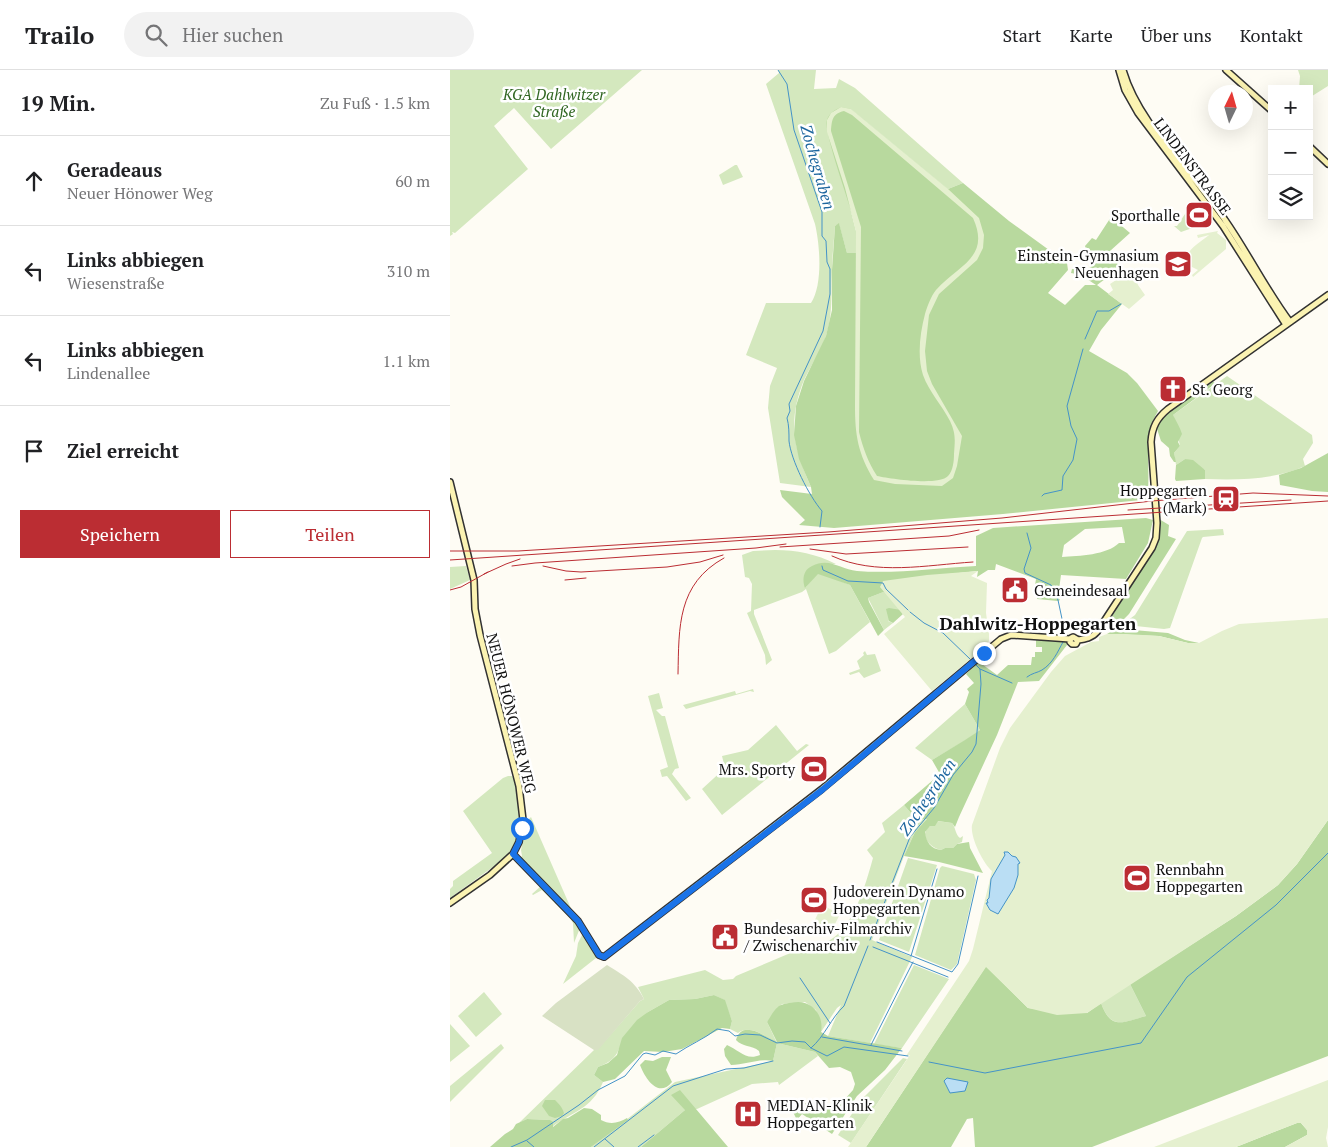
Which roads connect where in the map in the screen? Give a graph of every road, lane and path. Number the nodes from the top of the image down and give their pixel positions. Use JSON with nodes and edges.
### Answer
{"nodes":[{"id":1,"x":1119,"y":70,"type":"edge"},
{"id":2,"x":1123,"y":70,"type":"edge"},
{"id":3,"x":1226,"y":70,"type":"edge"},
{"id":4,"x":1268,"y":107,"type":"edge"},
{"id":5,"x":1313,"y":150,"type":"edge"},
{"id":6,"x":1328,"y":164,"type":"edge"},
{"id":7,"x":1328,"y":295,"type":"edge"},
{"id":8,"x":1288,"y":324,"type":"junction"},
{"id":9,"x":450,"y":482,"type":"edge"},
{"id":10,"x":513,"y":854,"type":"junction"},
{"id":11,"x":450,"y":903,"type":"edge"}],
"edges":[{"from":1,"to":8,"type":"street","name":"LINDENSTRASSE"},
{"from":2,"to":8,"type":"street","name":"LINDENSTRASSE"},
{"from":3,"to":4,"type":"street"},
{"from":5,"to":6,"type":"street"},
{"from":7,"to":8,"type":"street"},
{"from":8,"to":10,"type":"street"},
{"from":9,"to":10,"type":"street","name":"NEUER HÖNOWER WEG"},
{"from":10,"to":11,"type":"street","name":"NEUER HÖNOWER WEG"}]}
